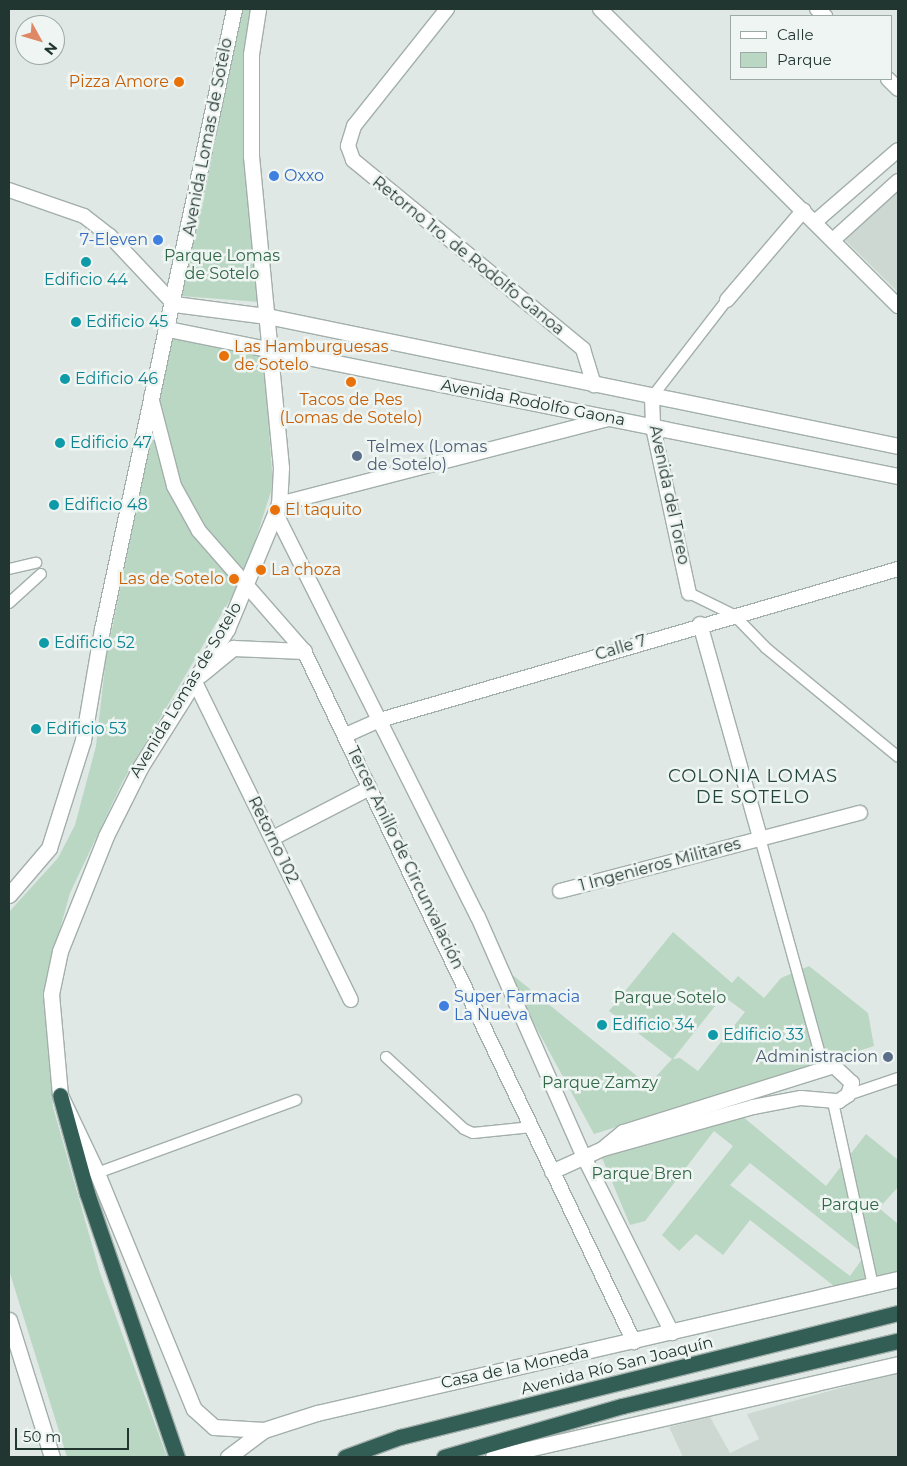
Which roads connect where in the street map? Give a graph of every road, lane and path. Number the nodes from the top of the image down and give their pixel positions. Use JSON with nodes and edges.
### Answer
{"nodes":[{"id":1,"x":234,"y":9,"type":"edge"},
{"id":2,"x":258,"y":9,"type":"edge"},
{"id":3,"x":447,"y":9,"type":"edge"},
{"id":4,"x":600,"y":9,"type":"edge"},
{"id":5,"x":889,"y":80,"type":"edge"},
{"id":6,"x":898,"y":89,"type":"edge"},
{"id":7,"x":898,"y":150,"type":"edge"},
{"id":8,"x":898,"y":181,"type":"edge"},
{"id":9,"x":9,"y":190,"type":"edge"},
{"id":10,"x":804,"y":210,"type":"junction"},
{"id":11,"x":816,"y":221,"type":"junction"},
{"id":12,"x":833,"y":240,"type":"junction"},
{"id":13,"x":727,"y":300,"type":"joint"},
{"id":14,"x":174,"y":304,"type":"junction"},
{"id":15,"x":898,"y":306,"type":"edge"},
{"id":16,"x":267,"y":316,"type":"junction"},
{"id":17,"x":168,"y":329,"type":"junction"},
{"id":18,"x":270,"y":351,"type":"junction"},
{"id":19,"x":594,"y":385,"type":"junction"},
{"id":20,"x":151,"y":396,"type":"junction"},
{"id":21,"x":652,"y":397,"type":"junction"},
{"id":22,"x":612,"y":418,"type":"junction"},
{"id":23,"x":653,"y":427,"type":"junction"},
{"id":24,"x":898,"y":446,"type":"edge"},
{"id":25,"x":898,"y":476,"type":"edge"},
{"id":26,"x":277,"y":509,"type":"junction"},
{"id":27,"x":36,"y":563,"type":"dead end"},
{"id":28,"x":9,"y":568,"type":"edge"},
{"id":29,"x":898,"y":569,"type":"edge"},
{"id":30,"x":40,"y":574,"type":"dead end"},
{"id":31,"x":247,"y":587,"type":"junction"},
{"id":32,"x":689,"y":593,"type":"joint"},
{"id":33,"x":9,"y":603,"type":"edge"},
{"id":34,"x":734,"y":615,"type":"junction"},
{"id":35,"x":700,"y":624,"type":"junction"},
{"id":36,"x":304,"y":651,"type":"junction"},
{"id":37,"x":197,"y":679,"type":"junction"},
{"id":38,"x":380,"y":720,"type":"junction"},
{"id":39,"x":346,"y":735,"type":"junction"},
{"id":40,"x":898,"y":757,"type":"edge"},
{"id":41,"x":370,"y":788,"type":"junction"},
{"id":42,"x":860,"y":813,"type":"dead end"},
{"id":43,"x":273,"y":838,"type":"junction"},
{"id":44,"x":760,"y":838,"type":"junction"},
{"id":45,"x":560,"y":891,"type":"dead end"},
{"id":46,"x":9,"y":895,"type":"edge"},
{"id":47,"x":351,"y":1000,"type":"dead end"},
{"id":48,"x":386,"y":1056,"type":"dead end"},
{"id":49,"x":824,"y":1069,"type":"junction"},
{"id":50,"x":898,"y":1078,"type":"edge"},
{"id":51,"x":848,"y":1094,"type":"junction"},
{"id":52,"x":60,"y":1095,"type":"junction"},
{"id":53,"x":296,"y":1100,"type":"dead end"},
{"id":54,"x":833,"y":1102,"type":"junction"},
{"id":55,"x":532,"y":1127,"type":"junction"},
{"id":56,"x":603,"y":1150,"type":"junction"},
{"id":57,"x":584,"y":1157,"type":"junction"},
{"id":58,"x":552,"y":1172,"type":"junction"},
{"id":59,"x":98,"y":1173,"type":"junction"},
{"id":60,"x":898,"y":1280,"type":"edge"},
{"id":61,"x":873,"y":1285,"type":"junction"},
{"id":62,"x":898,"y":1313,"type":"edge"},
{"id":63,"x":9,"y":1320,"type":"edge"},
{"id":64,"x":672,"y":1333,"type":"junction"},
{"id":65,"x":898,"y":1341,"type":"edge"},
{"id":66,"x":634,"y":1342,"type":"junction"},
{"id":67,"x":898,"y":1364,"type":"edge"},
{"id":68,"x":264,"y":1430,"type":"junction"},
{"id":69,"x":52,"y":1457,"type":"edge"},
{"id":70,"x":177,"y":1457,"type":"edge"},
{"id":71,"x":228,"y":1457,"type":"edge"},
{"id":72,"x":345,"y":1457,"type":"edge"},
{"id":73,"x":444,"y":1457,"type":"edge"},
{"id":74,"x":493,"y":1457,"type":"edge"}],
"edges":[{"from":1,"to":14,"type":"main road","name":"Avenida Lomas de Sotelo"},
{"from":2,"to":16,"type":"main road","name":"Avenida Lomas de Sotelo"},
{"from":3,"to":19,"type":"street","name":"Retorno 1ro. de Rodolfo Ganoa"},
{"from":4,"to":10,"type":"street"},
{"from":5,"to":6,"type":"street"},
{"from":7,"to":11,"type":"street"},
{"from":8,"to":12,"type":"street"},
{"from":9,"to":14,"type":"street"},
{"from":10,"to":11,"type":"street"},
{"from":10,"to":13,"type":"street"},
{"from":11,"to":12,"type":"street"},
{"from":12,"to":15,"type":"street"},
{"from":13,"to":21,"type":"street"},
{"from":14,"to":16,"type":"main road","name":"Avenida Rodolfo Gaona"},
{"from":14,"to":17,"type":"main road","name":"Avenida Lomas de Sotelo"},
{"from":16,"to":18,"type":"main road","name":"Avenida Lomas de Sotelo"},
{"from":16,"to":19,"type":"main road","name":"Avenida Rodolfo Gaona"},
{"from":17,"to":18,"type":"main road","name":"Avenida Rodolfo Gaona"},
{"from":17,"to":20,"type":"main road","name":"Avenida Lomas de Sotelo"},
{"from":18,"to":22,"type":"main road","name":"Avenida Rodolfo Gaona"},
{"from":18,"to":26,"type":"main road","name":"Avenida Lomas de Sotelo"},
{"from":19,"to":21,"type":"main road","name":"Avenida Rodolfo Gaona"},
{"from":20,"to":31,"type":"street","name":"Tercer Anillo de Circunvalación"},
{"from":20,"to":46,"type":"main road","name":"Avenida Lomas de Sotelo"},
{"from":21,"to":23,"type":"street","name":"Avenida del Toreo"},
{"from":21,"to":24,"type":"main road","name":"Avenida Rodolfo Gaona"},
{"from":22,"to":23,"type":"main road","name":"Avenida Rodolfo Gaona"},
{"from":22,"to":26,"type":"street"},
{"from":23,"to":25,"type":"main road","name":"Avenida Rodolfo Gaona"},
{"from":23,"to":32,"type":"street","name":"Avenida del Toreo"},
{"from":26,"to":31,"type":"main road","name":"Avenida Lomas de Sotelo"},
{"from":26,"to":38,"type":"street"},
{"from":27,"to":28,"type":"street"},
{"from":29,"to":34,"type":"street","name":"Calle 7"},
{"from":30,"to":33,"type":"street"},
{"from":31,"to":36,"type":"street","name":"Tercer Anillo de Circunvalación"},
{"from":31,"to":37,"type":"main road","name":"Avenida Lomas de Sotelo"},
{"from":32,"to":34,"type":"street"},
{"from":34,"to":35,"type":"street","name":"Calle 7"},
{"from":34,"to":40,"type":"street"},
{"from":35,"to":38,"type":"street","name":"Calle 7"},
{"from":35,"to":44,"type":"street"},
{"from":36,"to":37,"type":"main road"},
{"from":36,"to":39,"type":"street","name":"Tercer Anillo de Circunvalación"},
{"from":37,"to":43,"type":"street","name":"Retorno 102"},
{"from":37,"to":52,"type":"main road","name":"Avenida Lomas de Sotelo"},
{"from":38,"to":39,"type":"street","name":"Calle 7"},
{"from":38,"to":57,"type":"street"},
{"from":39,"to":41,"type":"street","name":"Tercer Anillo de Circunvalación"},
{"from":41,"to":43,"type":"street"},
{"from":41,"to":55,"type":"street","name":"Tercer Anillo de Circunvalación"},
{"from":42,"to":44,"type":"street","name":"1 Ingenieros Militares"},
{"from":43,"to":47,"type":"street","name":"Retorno 102"},
{"from":44,"to":45,"type":"street","name":"1 Ingenieros Militares"},
{"from":44,"to":49,"type":"street"},
{"from":48,"to":55,"type":"street"},
{"from":49,"to":51,"type":"street"},
{"from":49,"to":56,"type":"street"},
{"from":50,"to":51,"type":"street"},
{"from":51,"to":54,"type":"street"},
{"from":52,"to":59,"type":"main road"},
{"from":52,"to":70,"type":"highway"},
{"from":53,"to":59,"type":"street"},
{"from":54,"to":56,"type":"street"},
{"from":54,"to":61,"type":"street"},
{"from":55,"to":58,"type":"street","name":"Tercer Anillo de Circunvalación"},
{"from":56,"to":57,"type":"street"},
{"from":57,"to":58,"type":"street"},
{"from":57,"to":64,"type":"street"},
{"from":58,"to":66,"type":"street","name":"Tercer Anillo de Circunvalación"},
{"from":59,"to":68,"type":"main road"},
{"from":60,"to":61,"type":"main road","name":"Casa de la Moneda"},
{"from":61,"to":64,"type":"main road","name":"Casa de la Moneda"},
{"from":62,"to":72,"type":"highway","name":"Avenida Río San Joaquín"},
{"from":63,"to":69,"type":"main road"},
{"from":64,"to":66,"type":"main road","name":"Casa de la Moneda"},
{"from":65,"to":73,"type":"highway"},
{"from":66,"to":68,"type":"main road","name":"Casa de la Moneda"},
{"from":67,"to":74,"type":"main road"},
{"from":68,"to":71,"type":"main road","name":"Casa de la Moneda"}]}
